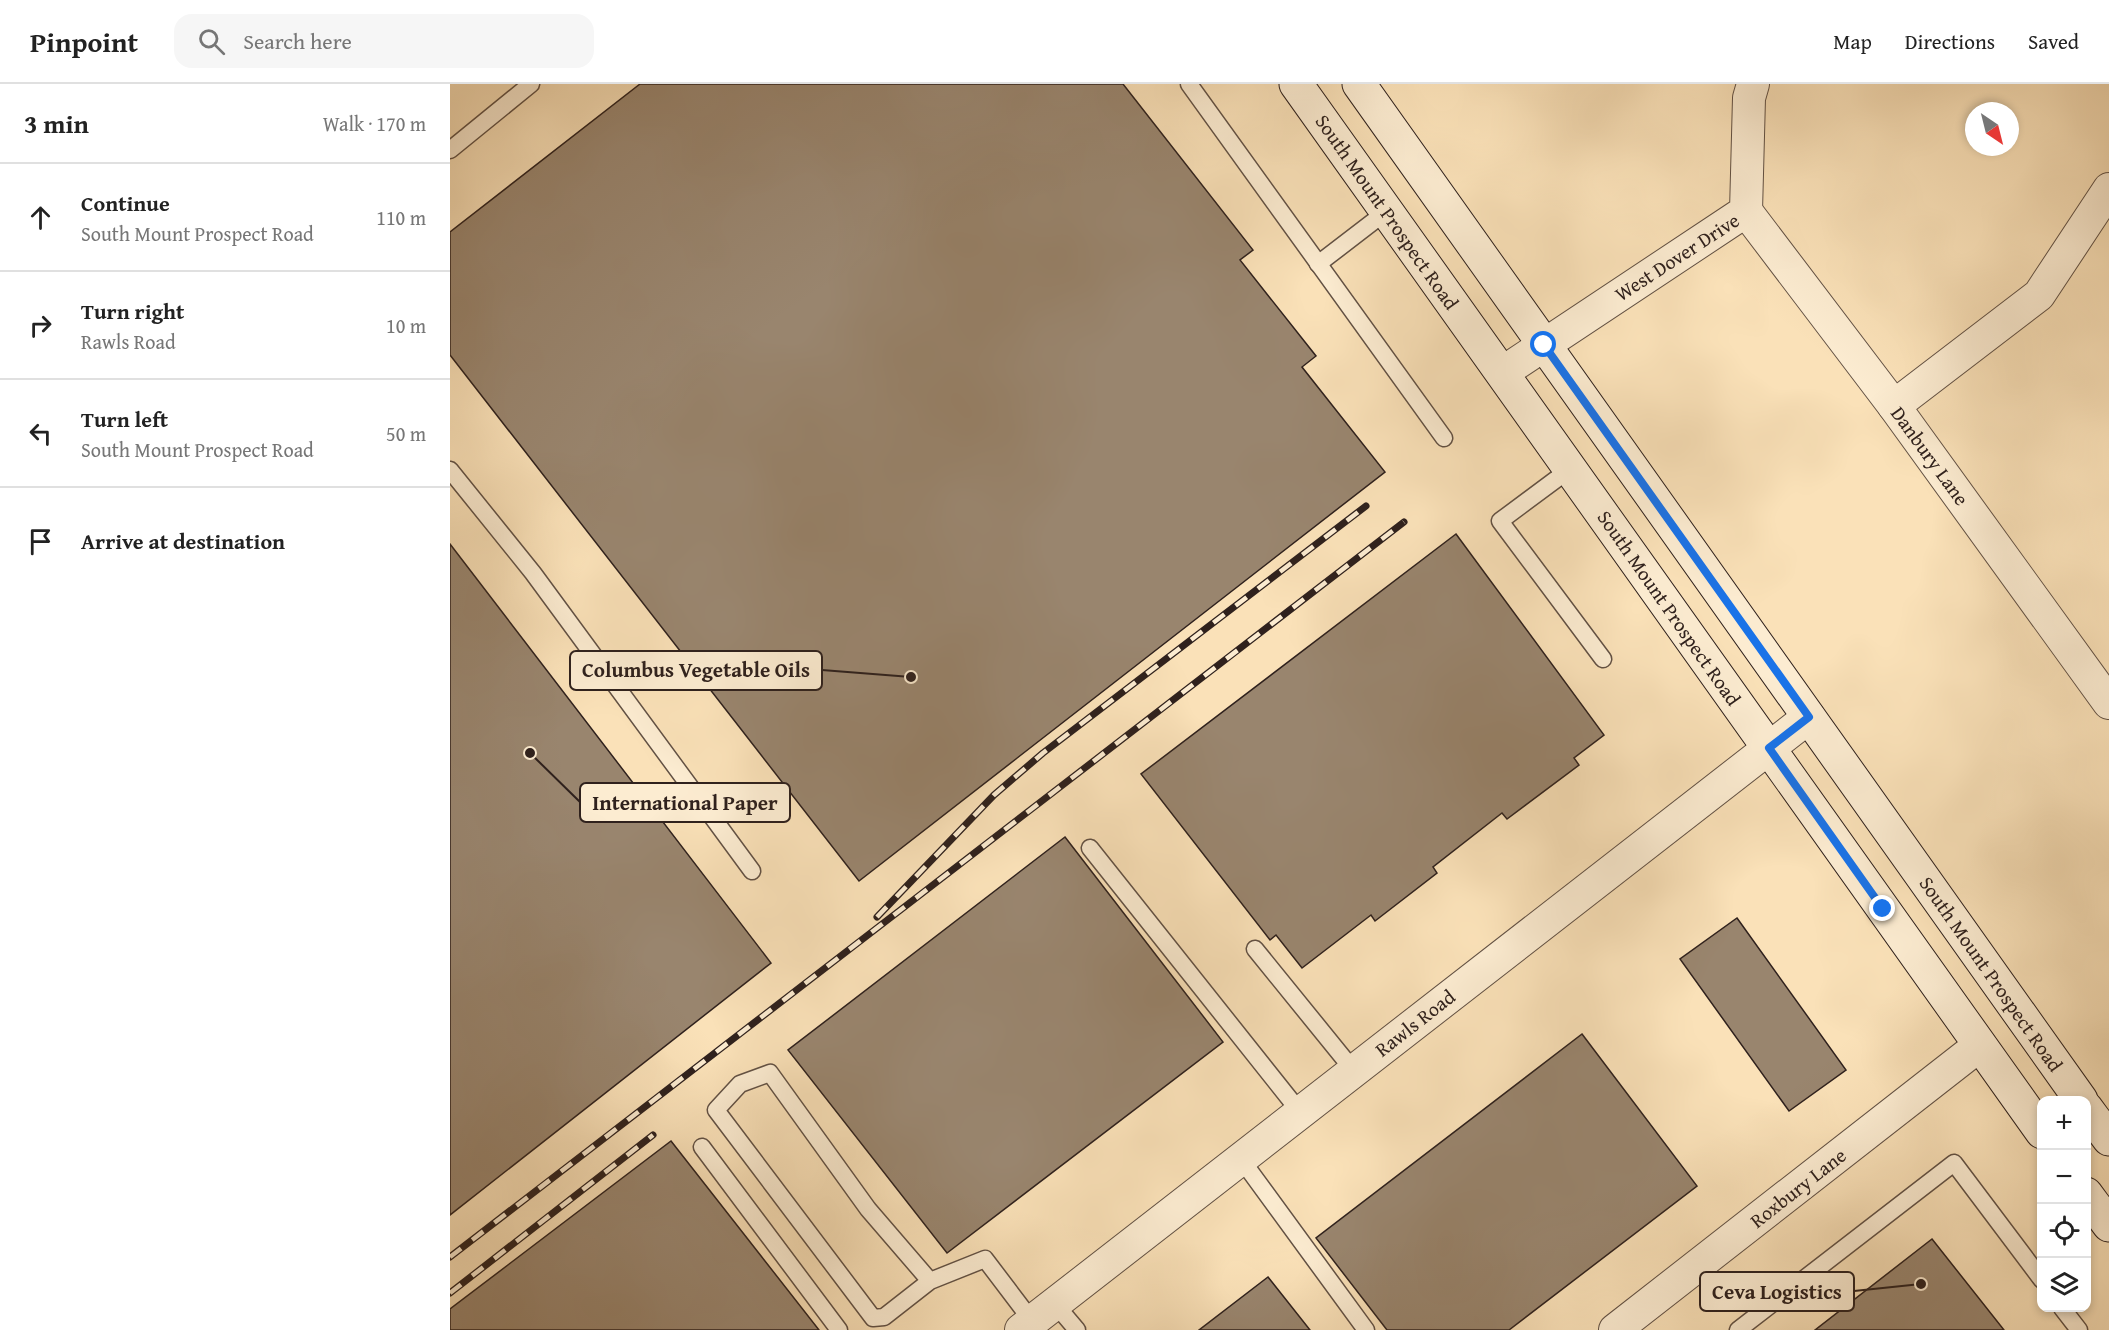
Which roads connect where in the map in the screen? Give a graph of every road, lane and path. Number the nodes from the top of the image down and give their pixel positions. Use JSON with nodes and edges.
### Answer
{"nodes":[{"id":1,"x":531,"y":84,"type":"edge"},
{"id":2,"x":1189,"y":84,"type":"edge"},
{"id":3,"x":1296,"y":84,"type":"edge"},
{"id":4,"x":1359,"y":84,"type":"edge"},
{"id":5,"x":1753,"y":84,"type":"edge"},
{"id":6,"x":450,"y":150,"type":"edge"},
{"id":7,"x":2109,"y":189,"type":"edge"},
{"id":8,"x":1387,"y":211,"type":"junction"},
{"id":9,"x":1746,"y":212,"type":"junction"},
{"id":10,"x":1318,"y":264,"type":"junction"},
{"id":11,"x":1544,"y":345,"type":"junction"},
{"id":12,"x":1502,"y":374,"type":"junction"},
{"id":13,"x":1894,"y":406,"type":"junction"},
{"id":14,"x":1444,"y":438,"type":"dead end"},
{"id":15,"x":1570,"y":469,"type":"junction"},
{"id":16,"x":450,"y":471,"type":"edge"},
{"id":17,"x":1603,"y":659,"type":"dead end"},
{"id":18,"x":2109,"y":703,"type":"edge"},
{"id":19,"x":1809,"y":717,"type":"junction"},
{"id":20,"x":1769,"y":748,"type":"junction"},
{"id":21,"x":1090,"y":848,"type":"dead end"},
{"id":22,"x":752,"y":871,"type":"dead end"},
{"id":23,"x":1255,"y":949,"type":"dead end"},
{"id":24,"x":1980,"y":1045,"type":"junction"},
{"id":25,"x":1354,"y":1071,"type":"junction"},
{"id":26,"x":2077,"y":1096,"type":"edge"},
{"id":27,"x":1300,"y":1112,"type":"junction"},
{"id":28,"x":2091,"y":1115,"type":"edge"},
{"id":29,"x":2037,"y":1125,"type":"edge"},
{"id":30,"x":2109,"y":1139,"type":"edge"},
{"id":31,"x":702,"y":1147,"type":"dead end"},
{"id":32,"x":1241,"y":1159,"type":"junction"},
{"id":33,"x":2037,"y":1273,"type":"edge"},
{"id":34,"x":930,"y":1281,"type":"junction"},
{"id":35,"x":2065,"y":1312,"type":"edge"},
{"id":36,"x":1036,"y":1318,"type":"edge"},
{"id":37,"x":839,"y":1330,"type":"edge"},
{"id":38,"x":1077,"y":1330,"type":"edge"},
{"id":39,"x":1366,"y":1330,"type":"edge"},
{"id":40,"x":1615,"y":1330,"type":"edge"},
{"id":41,"x":1738,"y":1330,"type":"edge"},
{"id":42,"x":2079,"y":1330,"type":"edge"}],
"edges":[{"from":1,"to":6,"type":"lane"},
{"from":2,"to":10,"type":"lane"},
{"from":3,"to":8,"type":"main road","name":"South Mount Prospect Road"},
{"from":4,"to":11,"type":"main road","name":"South Mount Prospect Road"},
{"from":5,"to":9,"type":"street","name":"West Dover Drive"},
{"from":7,"to":13,"type":"street"},
{"from":8,"to":10,"type":"lane"},
{"from":8,"to":12,"type":"main road","name":"South Mount Prospect Road"},
{"from":9,"to":11,"type":"street","name":"West Dover Drive"},
{"from":9,"to":13,"type":"street","name":"Danbury Lane"},
{"from":10,"to":14,"type":"lane"},
{"from":11,"to":12,"type":"street","name":"West Dover Drive"},
{"from":11,"to":19,"type":"main road","name":"South Mount Prospect Road"},
{"from":12,"to":15,"type":"main road","name":"South Mount Prospect Road"},
{"from":13,"to":18,"type":"street","name":"Danbury Lane"},
{"from":15,"to":17,"type":"lane"},
{"from":15,"to":20,"type":"main road","name":"South Mount Prospect Road"},
{"from":16,"to":22,"type":"lane"},
{"from":19,"to":20,"type":"street","name":"Rawls Road"},
{"from":19,"to":26,"type":"main road","name":"South Mount Prospect Road"},
{"from":20,"to":24,"type":"main road","name":"South Mount Prospect Road"},
{"from":20,"to":25,"type":"street","name":"Rawls Road"},
{"from":21,"to":27,"type":"lane"},
{"from":23,"to":25,"type":"lane"},
{"from":24,"to":29,"type":"main road","name":"South Mount Prospect Road"},
{"from":24,"to":40,"type":"street","name":"Roxbury Lane"},
{"from":25,"to":27,"type":"street","name":"Rawls Road"},
{"from":27,"to":32,"type":"street","name":"Rawls Road"},
{"from":28,"to":30,"type":"main road"},
{"from":31,"to":37,"type":"lane"},
{"from":32,"to":36,"type":"street","name":"Rawls Road"},
{"from":32,"to":39,"type":"lane"},
{"from":33,"to":41,"type":"lane"},
{"from":34,"to":34,"type":"lane"},
{"from":34,"to":36,"type":"lane"},
{"from":35,"to":42,"type":"lane"},
{"from":36,"to":38,"type":"lane"}]}
